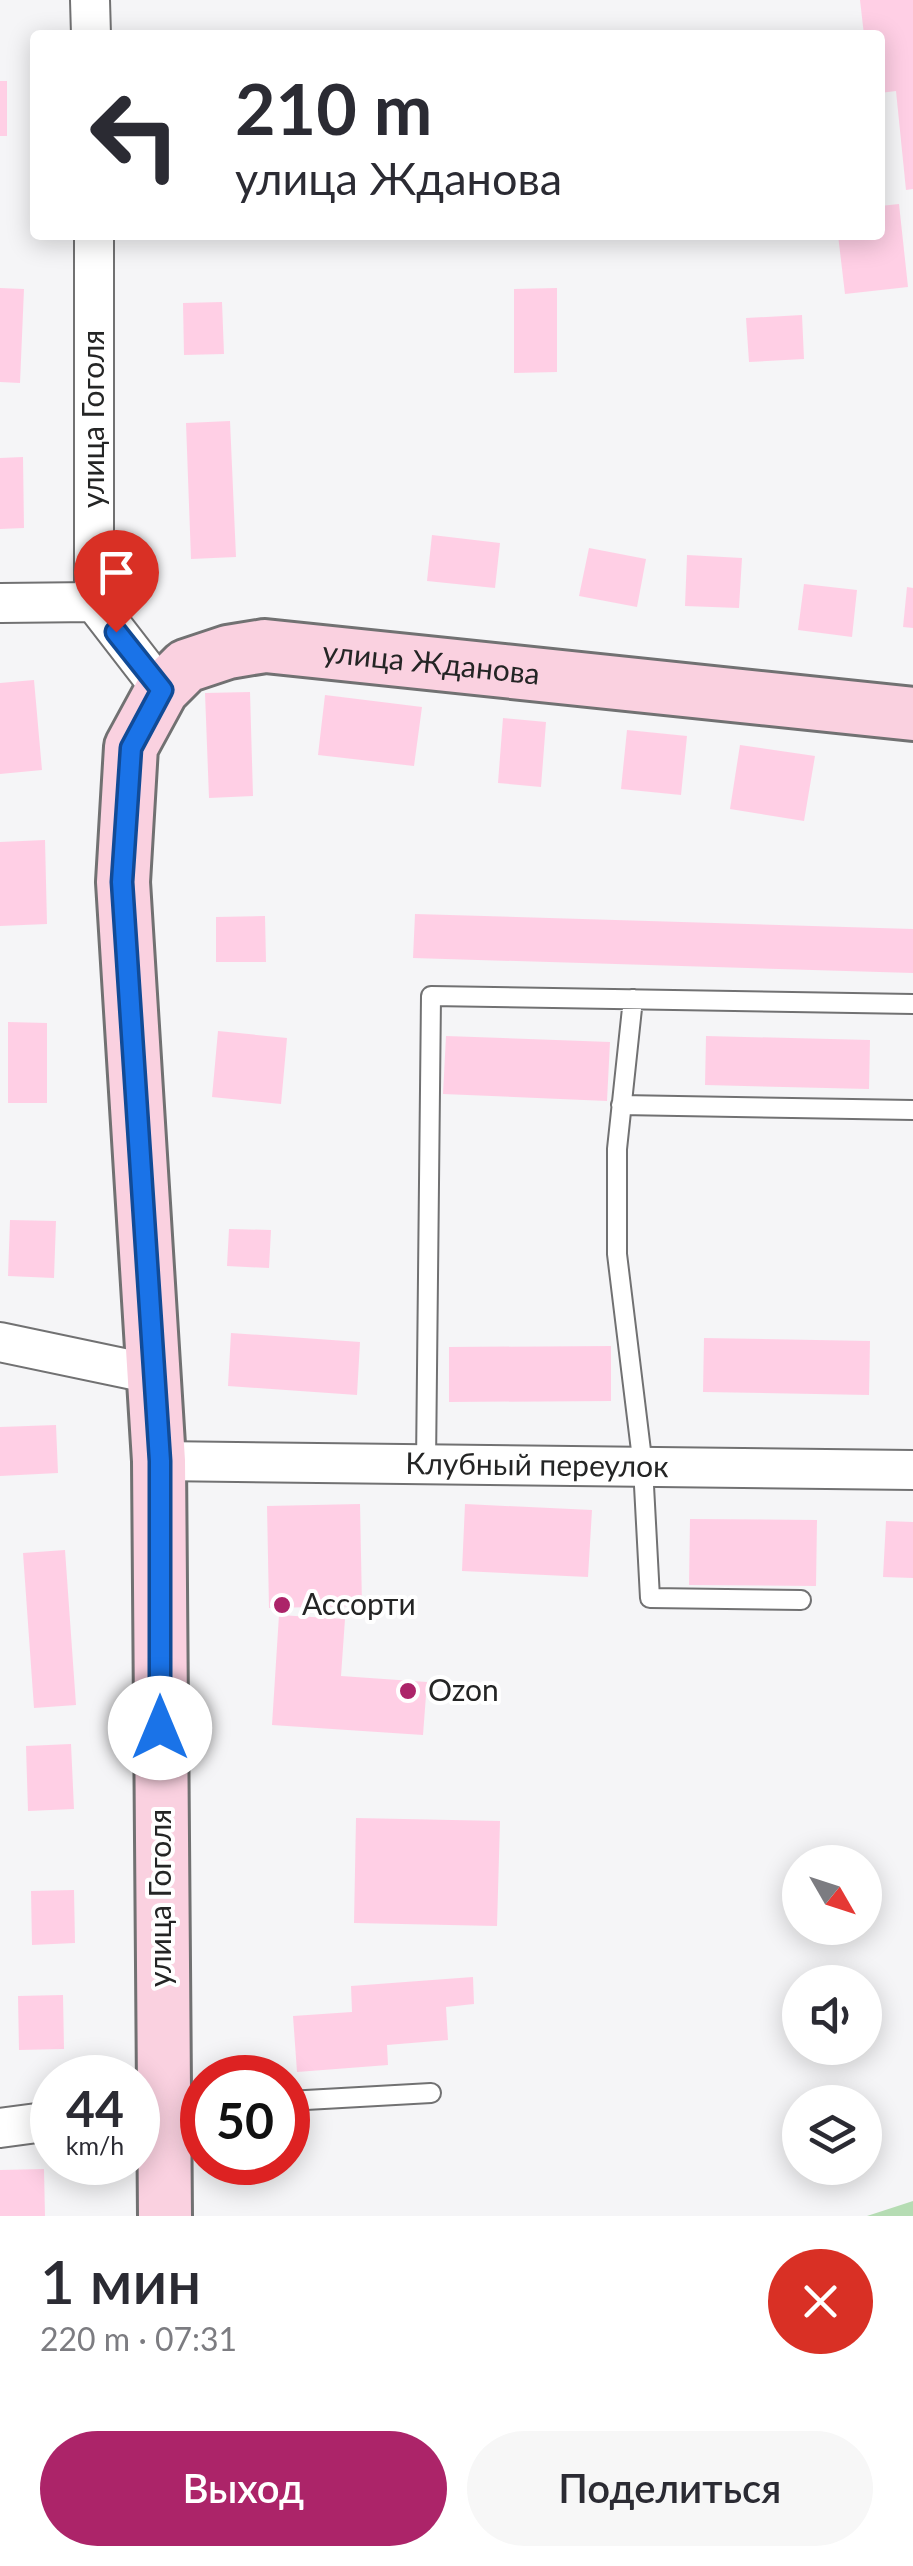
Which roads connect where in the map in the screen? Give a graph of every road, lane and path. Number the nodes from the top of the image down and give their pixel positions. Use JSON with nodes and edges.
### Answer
{"nodes":[{"id":1,"x":90,"y":0,"type":"edge"},
{"id":2,"x":91,"y":30,"type":"edge"},
{"id":3,"x":94,"y":240,"type":"edge"},
{"id":4,"x":0,"y":602,"type":"edge"},
{"id":5,"x":94,"y":602,"type":"junction"},
{"id":6,"x":162,"y":690,"type":"junction"},
{"id":7,"x":913,"y":714,"type":"edge"},
{"id":8,"x":633,"y":1000,"type":"junction"},
{"id":9,"x":913,"y":1004,"type":"edge"},
{"id":10,"x":622,"y":1105,"type":"junction"},
{"id":11,"x":913,"y":1110,"type":"edge"},
{"id":12,"x":0,"y":1342,"type":"edge"},
{"id":13,"x":152,"y":1374,"type":"junction"},
{"id":14,"x":160,"y":1461,"type":"junction"},
{"id":15,"x":426,"y":1464,"type":"junction"},
{"id":16,"x":643,"y":1467,"type":"junction"},
{"id":17,"x":913,"y":1470,"type":"edge"},
{"id":18,"x":801,"y":1600,"type":"dead end"},
{"id":19,"x":431,"y":2093,"type":"dead end"},
{"id":20,"x":310,"y":2100,"type":"edge"},
{"id":21,"x":167,"y":2109,"type":"edge"},
{"id":22,"x":30,"y":2125,"type":"edge"},
{"id":23,"x":0,"y":2128,"type":"edge"},
{"id":24,"x":165,"y":2216,"type":"edge"}],
"edges":[{"from":1,"to":2,"type":"street"},
{"from":3,"to":5,"type":"street","name":"улица Гоголя"},
{"from":4,"to":5,"type":"street"},
{"from":5,"to":6,"type":"street"},
{"from":6,"to":7,"type":"main road","name":"улица Жданова"},
{"from":6,"to":13,"type":"main road","name":"улица Гоголя"},
{"from":8,"to":9,"type":"lane"},
{"from":8,"to":10,"type":"lane"},
{"from":8,"to":15,"type":"lane"},
{"from":10,"to":11,"type":"lane"},
{"from":10,"to":16,"type":"lane"},
{"from":12,"to":13,"type":"street"},
{"from":13,"to":14,"type":"main road","name":"улица Гоголя"},
{"from":14,"to":15,"type":"street","name":"Клубный переулок"},
{"from":14,"to":21,"type":"main road","name":"улица Гоголя"},
{"from":15,"to":16,"type":"street","name":"Клубный переулок"},
{"from":16,"to":17,"type":"street","name":"Клубный переулок"},
{"from":16,"to":18,"type":"lane"},
{"from":19,"to":20,"type":"lane"},
{"from":21,"to":24,"type":"main road","name":"улица Гоголя"},
{"from":22,"to":23,"type":"street"}]}
